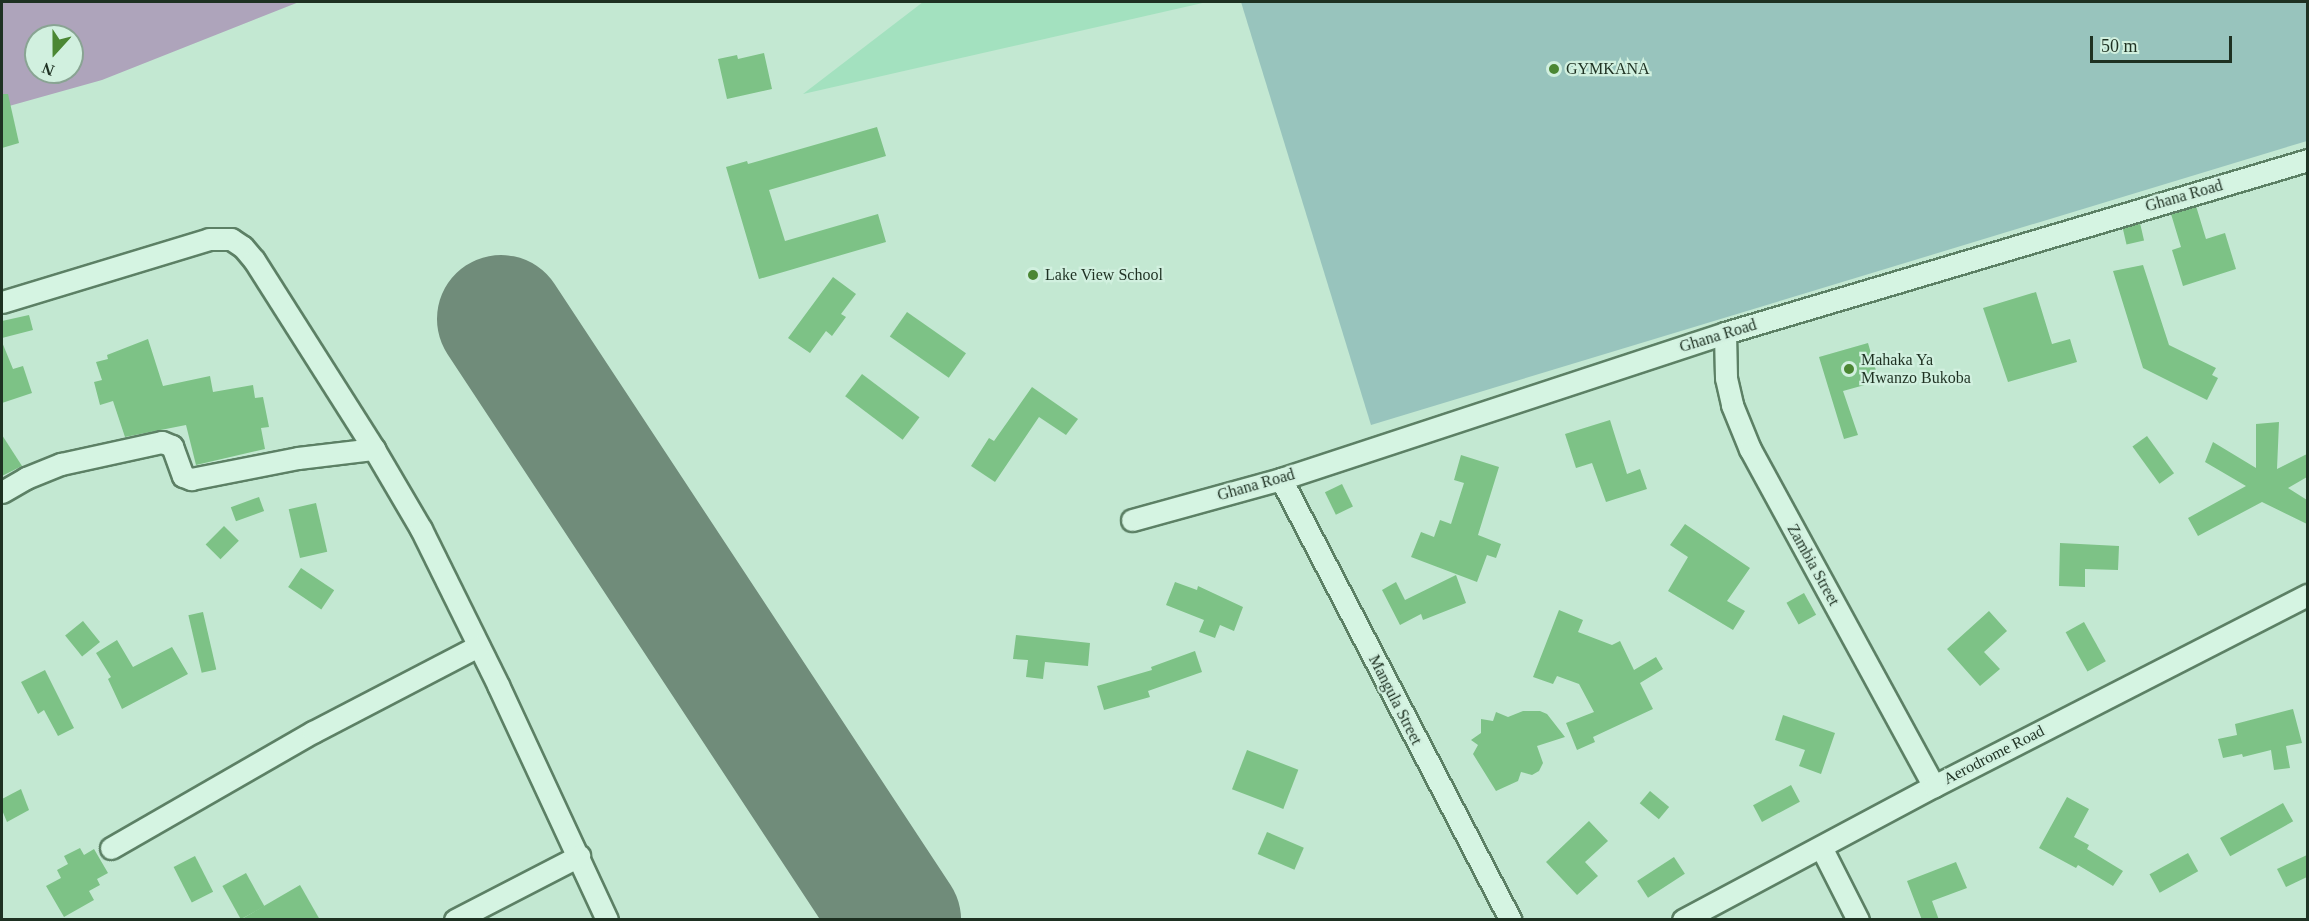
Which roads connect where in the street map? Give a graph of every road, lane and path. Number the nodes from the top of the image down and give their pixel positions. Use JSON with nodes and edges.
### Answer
{"nodes":[{"id":1,"x":2307,"y":160,"type":"edge"},
{"id":2,"x":2,"y":302,"type":"edge"},
{"id":3,"x":1725,"y":333,"type":"junction"},
{"id":4,"x":374,"y":449,"type":"junction"},
{"id":5,"x":1281,"y":479,"type":"junction"},
{"id":6,"x":2,"y":492,"type":"edge"},
{"id":7,"x":1132,"y":520,"type":"dead end"},
{"id":8,"x":2307,"y":595,"type":"edge"},
{"id":9,"x":478,"y":646,"type":"junction"},
{"id":10,"x":1934,"y":786,"type":"junction"},
{"id":11,"x":1821,"y":847,"type":"junction"},
{"id":12,"x":111,"y":848,"type":"dead end"},
{"id":13,"x":579,"y":856,"type":"junction"},
{"id":14,"x":455,"y":920,"type":"edge"},
{"id":15,"x":607,"y":920,"type":"edge"},
{"id":16,"x":1511,"y":920,"type":"edge"},
{"id":17,"x":1683,"y":920,"type":"edge"},
{"id":18,"x":1858,"y":920,"type":"edge"}],
"edges":[{"from":1,"to":3,"type":"street","name":"Ghana Road"},
{"from":2,"to":4,"type":"street"},
{"from":3,"to":5,"type":"street","name":"Ghana Road"},
{"from":3,"to":10,"type":"street","name":"Zambia Street"},
{"from":4,"to":6,"type":"street"},
{"from":4,"to":9,"type":"street"},
{"from":5,"to":7,"type":"street","name":"Ghana Road"},
{"from":5,"to":16,"type":"street","name":"Mangula Street"},
{"from":8,"to":10,"type":"street","name":"Aerodrome Road"},
{"from":9,"to":12,"type":"street"},
{"from":9,"to":13,"type":"street"},
{"from":10,"to":11,"type":"street","name":"Aerodrome Road"},
{"from":11,"to":17,"type":"street","name":"Aerodrome Road"},
{"from":11,"to":18,"type":"street"},
{"from":13,"to":14,"type":"street"},
{"from":13,"to":15,"type":"street"}]}
